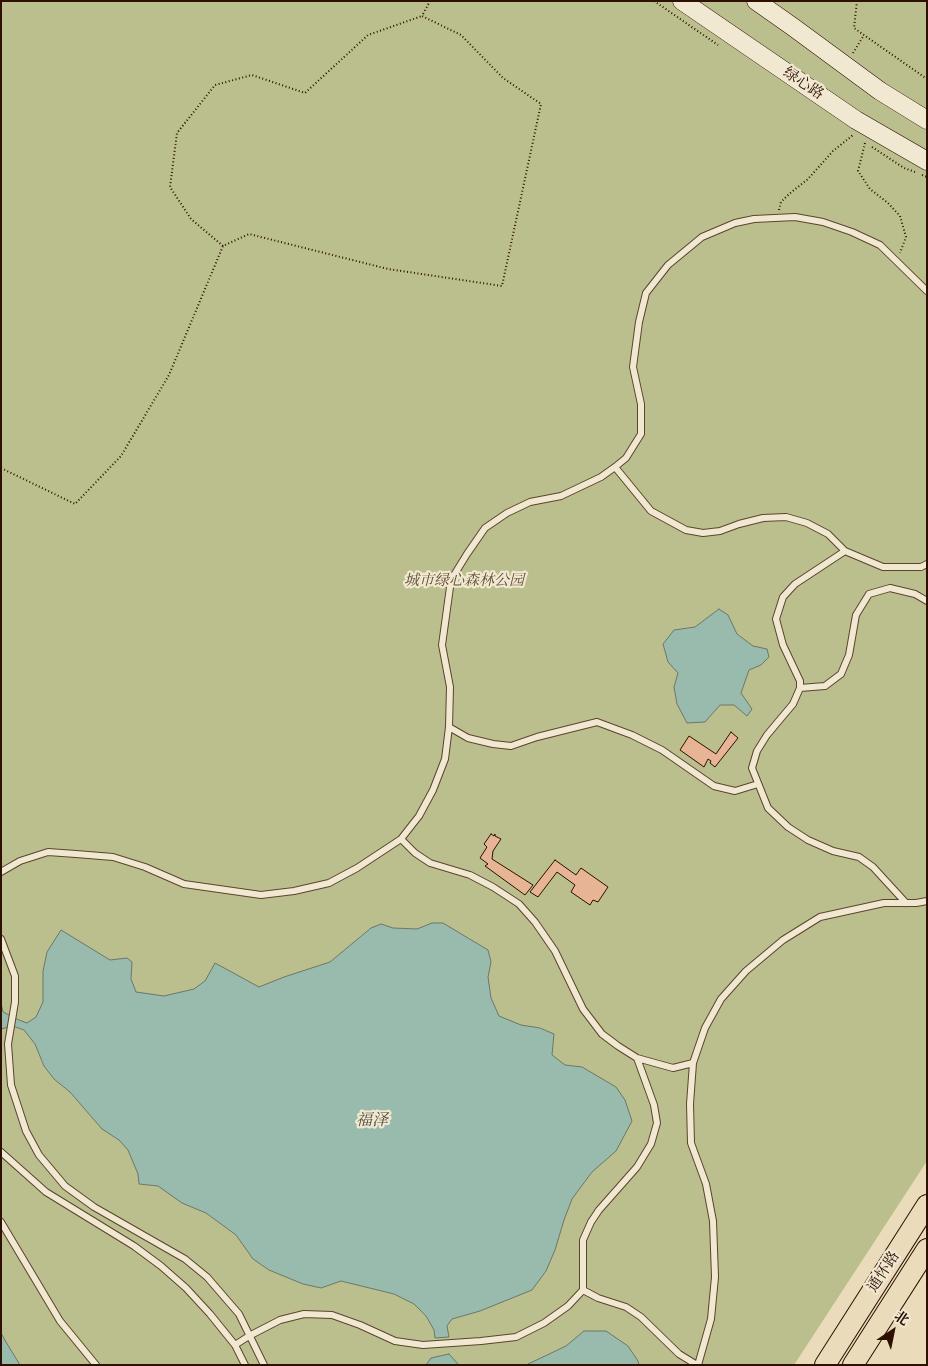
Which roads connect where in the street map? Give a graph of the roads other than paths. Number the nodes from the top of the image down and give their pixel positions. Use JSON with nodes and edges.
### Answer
{"nodes":[{"id":1,"x":682,"y":1,"type":"edge"},
{"id":2,"x":756,"y":1,"type":"edge"},
{"id":3,"x":927,"y":120,"type":"edge"},
{"id":4,"x":927,"y":161,"type":"edge"},
{"id":5,"x":927,"y":291,"type":"edge"},
{"id":6,"x":615,"y":467,"type":"junction"},
{"id":7,"x":845,"y":551,"type":"junction"},
{"id":8,"x":927,"y":564,"type":"edge"},
{"id":9,"x":927,"y":601,"type":"edge"},
{"id":10,"x":800,"y":688,"type":"junction"},
{"id":11,"x":449,"y":727,"type":"junction"},
{"id":12,"x":758,"y":784,"type":"junction"},
{"id":13,"x":401,"y":839,"type":"junction"},
{"id":14,"x":1,"y":872,"type":"edge"},
{"id":15,"x":927,"y":901,"type":"edge"},
{"id":16,"x":906,"y":903,"type":"junction"},
{"id":17,"x":1,"y":939,"type":"edge"},
{"id":18,"x":637,"y":1058,"type":"junction"},
{"id":19,"x":693,"y":1063,"type":"junction"},
{"id":20,"x":1,"y":1152,"type":"edge"},
{"id":21,"x":927,"y":1205,"type":"edge"},
{"id":22,"x":1,"y":1222,"type":"edge"},
{"id":23,"x":927,"y":1249,"type":"edge"},
{"id":24,"x":583,"y":1290,"type":"junction"},
{"id":25,"x":249,"y":1336,"type":"junction"},
{"id":26,"x":235,"y":1345,"type":"junction"},
{"id":27,"x":96,"y":1365,"type":"edge"},
{"id":28,"x":245,"y":1365,"type":"edge"},
{"id":29,"x":264,"y":1365,"type":"edge"},
{"id":30,"x":697,"y":1365,"type":"edge"},
{"id":31,"x":825,"y":1365,"type":"edge"},
{"id":32,"x":853,"y":1365,"type":"edge"}],
"edges":[{"from":1,"to":4,"type":"main road","name":"绿心路"},
{"from":2,"to":3,"type":"main road"},
{"from":5,"to":6,"type":"lane"},
{"from":6,"to":7,"type":"lane"},
{"from":6,"to":11,"type":"lane"},
{"from":7,"to":8,"type":"lane"},
{"from":7,"to":10,"type":"lane"},
{"from":9,"to":10,"type":"lane"},
{"from":10,"to":12,"type":"lane"},
{"from":11,"to":12,"type":"lane"},
{"from":11,"to":13,"type":"lane"},
{"from":12,"to":16,"type":"lane"},
{"from":13,"to":14,"type":"lane"},
{"from":13,"to":18,"type":"lane"},
{"from":15,"to":16,"type":"lane"},
{"from":16,"to":19,"type":"lane"},
{"from":17,"to":25,"type":"lane"},
{"from":18,"to":19,"type":"lane"},
{"from":18,"to":24,"type":"lane"},
{"from":19,"to":30,"type":"lane"},
{"from":20,"to":26,"type":"lane"},
{"from":21,"to":31,"type":"main road","name":"通怀路"},
{"from":22,"to":27,"type":"lane"},
{"from":23,"to":32,"type":"main road","name":"通怀路"},
{"from":24,"to":25,"type":"lane"},
{"from":24,"to":30,"type":"lane"},
{"from":25,"to":26,"type":"lane"},
{"from":25,"to":29,"type":"lane"},
{"from":26,"to":28,"type":"lane"}]}
